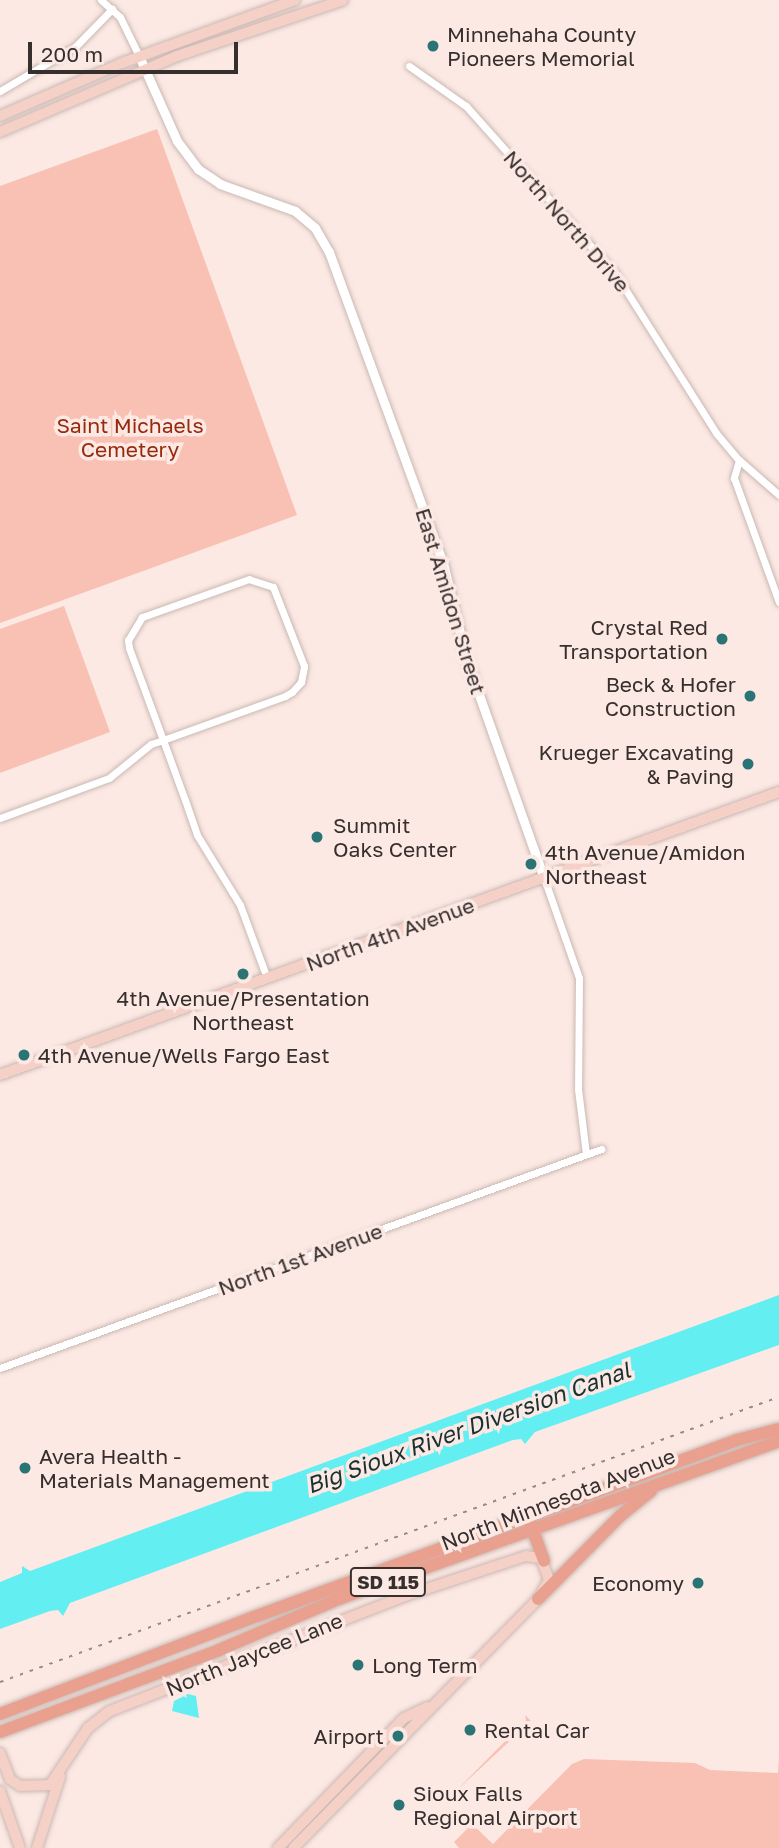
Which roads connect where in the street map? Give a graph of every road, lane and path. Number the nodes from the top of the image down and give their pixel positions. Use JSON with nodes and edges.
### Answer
{"nodes":[{"id":1,"x":101,"y":0,"type":"edge"},
{"id":2,"x":295,"y":0,"type":"edge"},
{"id":3,"x":343,"y":0,"type":"edge"},
{"id":4,"x":113,"y":9,"type":"junction"},
{"id":5,"x":139,"y":56,"type":"junction"},
{"id":6,"x":410,"y":66,"type":"dead end"},
{"id":7,"x":144,"y":69,"type":"junction"},
{"id":8,"x":0,"y":91,"type":"edge"},
{"id":9,"x":0,"y":116,"type":"edge"},
{"id":10,"x":0,"y":132,"type":"edge"},
{"id":11,"x":739,"y":460,"type":"junction"},
{"id":12,"x":779,"y":495,"type":"edge"},
{"id":13,"x":779,"y":602,"type":"edge"},
{"id":14,"x":163,"y":740,"type":"junction"},
{"id":15,"x":779,"y":792,"type":"edge"},
{"id":16,"x":0,"y":818,"type":"edge"},
{"id":17,"x":544,"y":878,"type":"junction"},
{"id":18,"x":267,"y":978,"type":"junction"},
{"id":19,"x":0,"y":1075,"type":"edge"},
{"id":20,"x":601,"y":1149,"type":"dead end"},
{"id":21,"x":586,"y":1154,"type":"junction"},
{"id":22,"x":0,"y":1368,"type":"edge"},
{"id":23,"x":779,"y":1429,"type":"edge"},
{"id":24,"x":779,"y":1441,"type":"edge"},
{"id":25,"x":688,"y":1471,"type":"junction"},
{"id":26,"x":531,"y":1525,"type":"junction"},
{"id":27,"x":544,"y":1561,"type":"junction"},
{"id":28,"x":538,"y":1599,"type":"junction"},
{"id":29,"x":434,"y":1705,"type":"junction"},
{"id":30,"x":0,"y":1714,"type":"edge"},
{"id":31,"x":0,"y":1732,"type":"edge"},
{"id":32,"x":0,"y":1753,"type":"edge"},
{"id":33,"x":62,"y":1771,"type":"junction"},
{"id":34,"x":0,"y":1791,"type":"edge"},
{"id":35,"x":20,"y":1848,"type":"edge"},
{"id":36,"x":37,"y":1848,"type":"edge"},
{"id":37,"x":278,"y":1848,"type":"edge"},
{"id":38,"x":293,"y":1848,"type":"edge"}],
"edges":[{"from":1,"to":4,"type":"street"},
{"from":2,"to":5,"type":"main road"},
{"from":3,"to":7,"type":"main road"},
{"from":4,"to":5,"type":"street"},
{"from":4,"to":8,"type":"street"},
{"from":5,"to":7,"type":"street","name":"East Amidon Street"},
{"from":5,"to":9,"type":"main road"},
{"from":6,"to":11,"type":"street","name":"North North Drive"},
{"from":7,"to":10,"type":"main road"},
{"from":7,"to":17,"type":"street","name":"East Amidon Street"},
{"from":11,"to":12,"type":"street","name":"North North Drive"},
{"from":11,"to":13,"type":"street"},
{"from":14,"to":14,"type":"street"},
{"from":14,"to":16,"type":"street"},
{"from":14,"to":18,"type":"street"},
{"from":15,"to":17,"type":"main road","name":"North 4th Avenue"},
{"from":17,"to":18,"type":"main road","name":"North 4th Avenue"},
{"from":17,"to":21,"type":"street","name":"East Amidon Street"},
{"from":18,"to":19,"type":"main road","name":"North 4th Avenue"},
{"from":20,"to":21,"type":"street","name":"North 1st Avenue"},
{"from":21,"to":22,"type":"street","name":"North 1st Avenue"},
{"from":23,"to":26,"type":"main road","name":"North Minnesota Avenue","number":"SD 115"},
{"from":24,"to":25,"type":"main road","name":"North Minnesota Avenue","number":"SD 115"},
{"from":25,"to":26,"type":"main road","name":"North Minnesota Avenue","number":"SD 115"},
{"from":25,"to":28,"type":"main road"},
{"from":26,"to":27,"type":"main road"},
{"from":26,"to":30,"type":"main road","name":"North Minnesota Avenue","number":"SD 115"},
{"from":26,"to":31,"type":"main road","name":"North Minnesota Avenue","number":"SD 115"},
{"from":27,"to":28,"type":"main road"},
{"from":27,"to":33,"type":"main road","name":"North Jaycee Lane"},
{"from":28,"to":29,"type":"main road"},
{"from":29,"to":37,"type":"main road"},
{"from":29,"to":38,"type":"main road"},
{"from":32,"to":33,"type":"main road"},
{"from":33,"to":36,"type":"main road","name":"North Jaycee Lane"},
{"from":34,"to":35,"type":"main road"}]}
